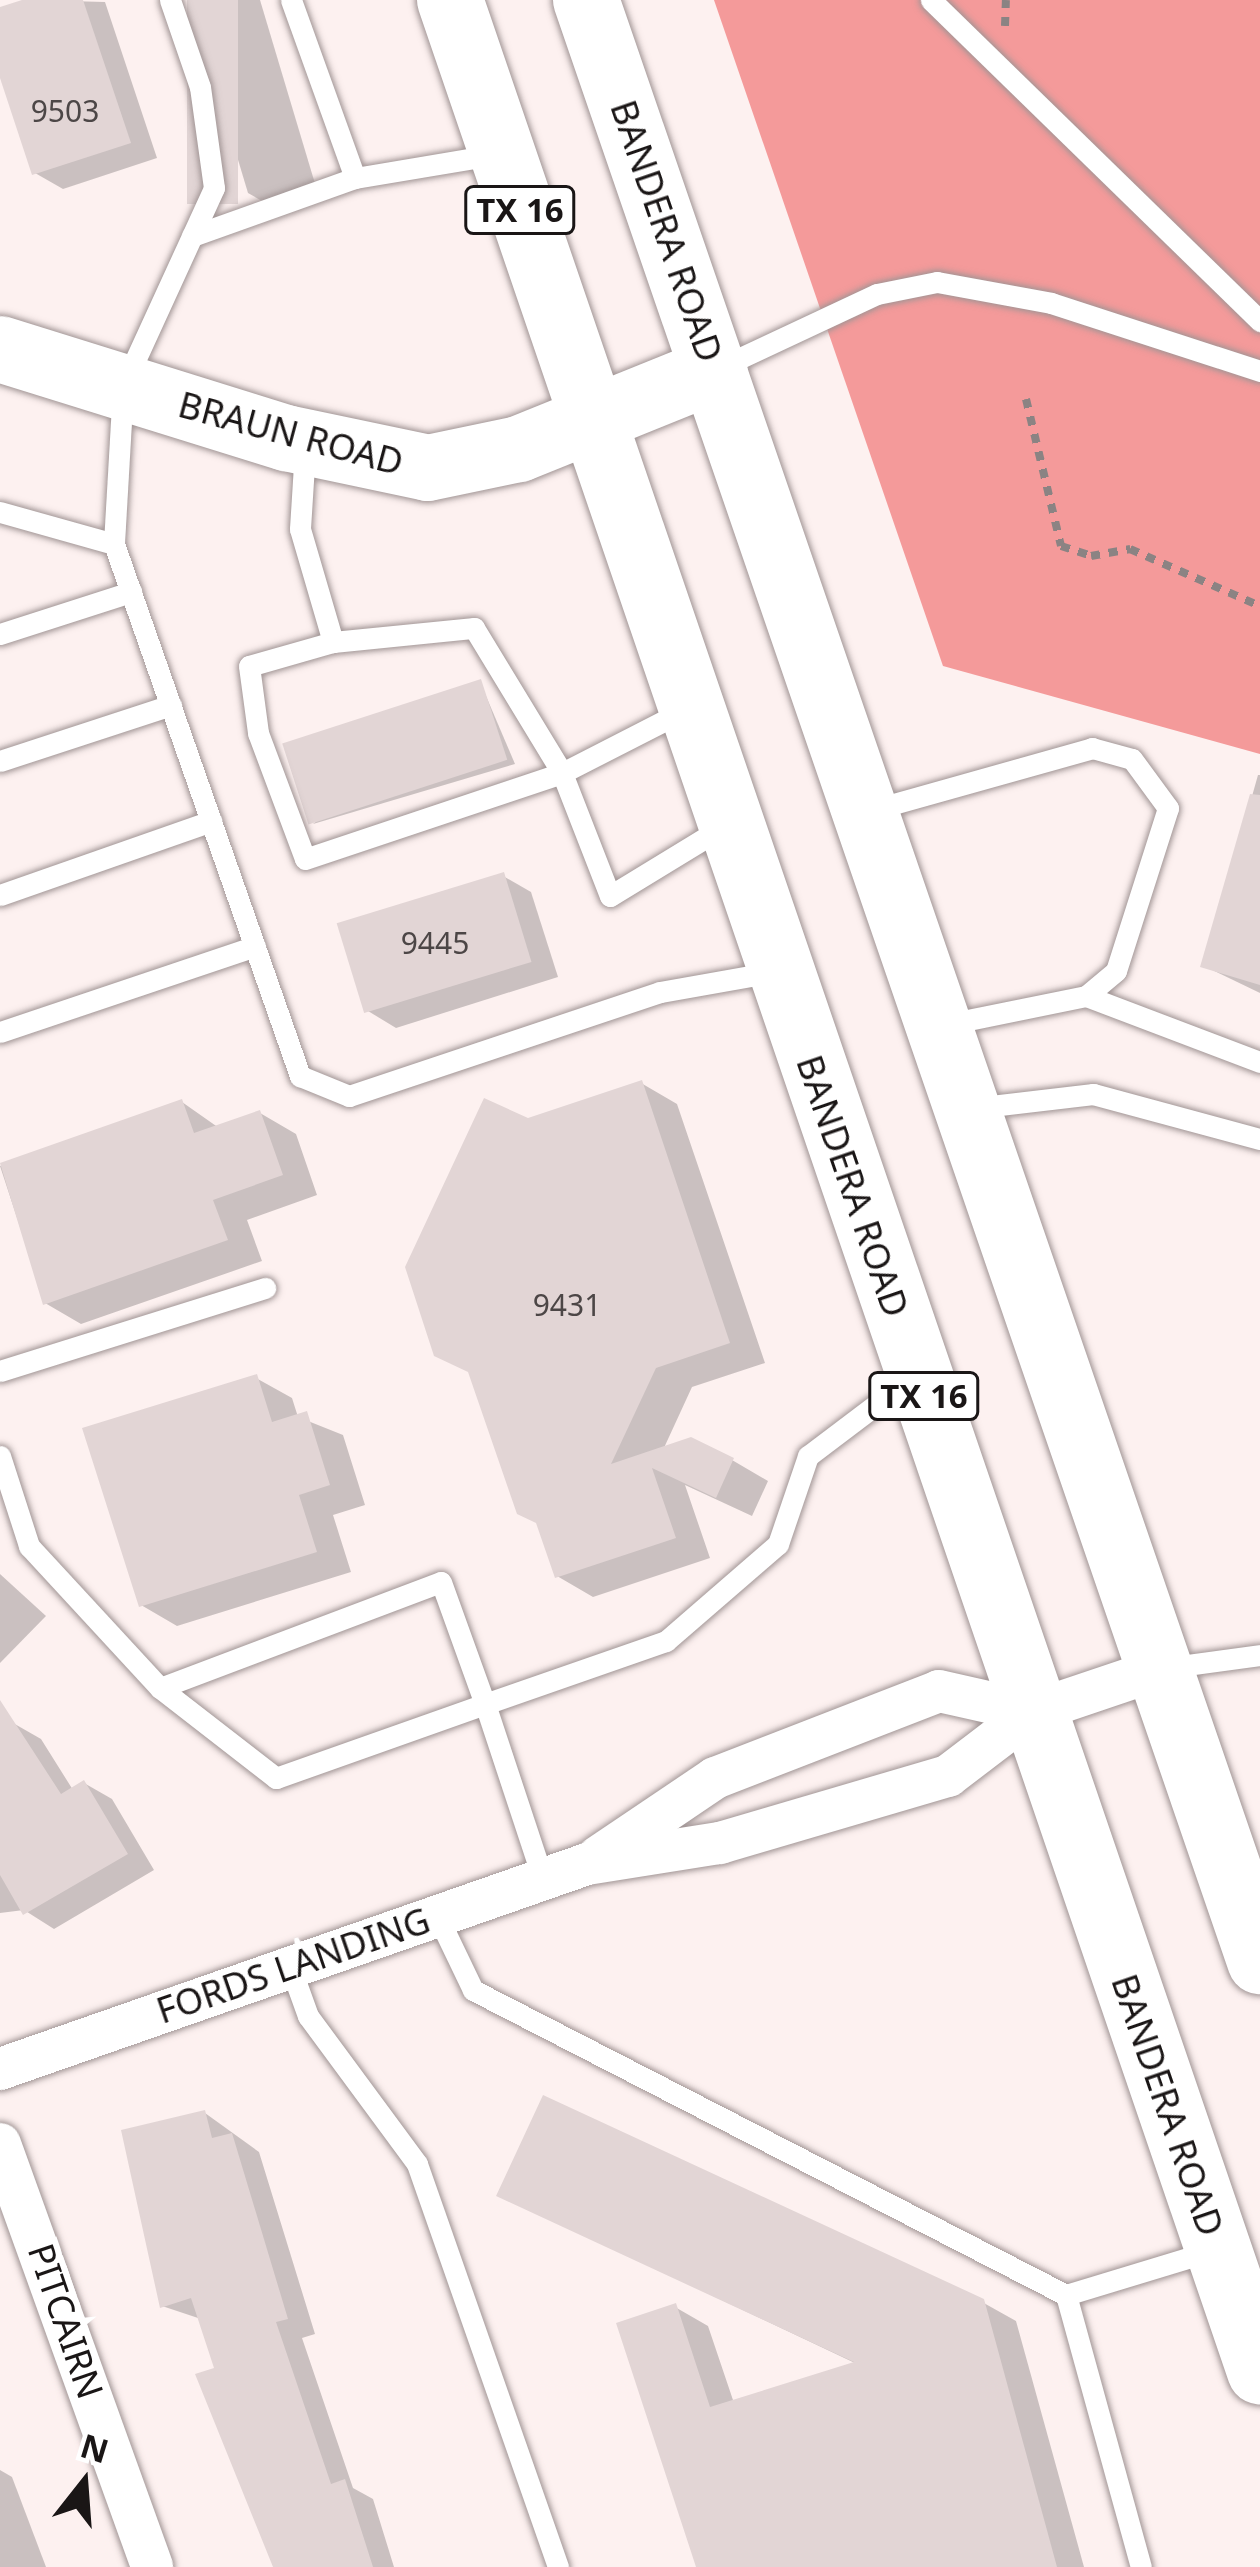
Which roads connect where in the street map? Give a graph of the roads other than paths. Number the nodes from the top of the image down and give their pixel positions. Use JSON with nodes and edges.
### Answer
{"nodes":[{"id":1,"x":170,"y":0,"type":"edge"},
{"id":2,"x":291,"y":0,"type":"edge"},
{"id":3,"x":450,"y":0,"type":"edge"},
{"id":4,"x":586,"y":0,"type":"edge"},
{"id":5,"x":931,"y":0,"type":"edge"},
{"id":6,"x":501,"y":154,"type":"junction"},
{"id":7,"x":356,"y":178,"type":"junction"},
{"id":8,"x":192,"y":236,"type":"junction"},
{"id":9,"x":1260,"y":321,"type":"edge"},
{"id":10,"x":0,"y":349,"type":"edge"},
{"id":11,"x":715,"y":370,"type":"junction"},
{"id":12,"x":1260,"y":370,"type":"edge"},
{"id":13,"x":123,"y":387,"type":"junction"},
{"id":14,"x":591,"y":419,"type":"junction"},
{"id":15,"x":306,"y":442,"type":"junction"},
{"id":16,"x":0,"y":512,"type":"edge"},
{"id":17,"x":114,"y":544,"type":"junction"},
{"id":18,"x":131,"y":592,"type":"junction"},
{"id":19,"x":0,"y":634,"type":"edge"},
{"id":20,"x":333,"y":642,"type":"junction"},
{"id":21,"x":170,"y":705,"type":"junction"},
{"id":22,"x":690,"y":708,"type":"junction"},
{"id":23,"x":0,"y":761,"type":"edge"},
{"id":24,"x":562,"y":773,"type":"junction"},
{"id":25,"x":866,"y":812,"type":"junction"},
{"id":26,"x":211,"y":821,"type":"junction"},
{"id":27,"x":729,"y":824,"type":"junction"},
{"id":28,"x":0,"y":895,"type":"edge"},
{"id":29,"x":255,"y":946,"type":"junction"},
{"id":30,"x":779,"y":970,"type":"junction"},
{"id":31,"x":1086,"y":996,"type":"junction"},
{"id":32,"x":939,"y":1026,"type":"junction"},
{"id":33,"x":0,"y":1032,"type":"edge"},
{"id":34,"x":1260,"y":1062,"type":"edge"},
{"id":35,"x":968,"y":1109,"type":"junction"},
{"id":36,"x":1260,"y":1138,"type":"edge"},
{"id":37,"x":265,"y":1288,"type":"dead end"},
{"id":38,"x":0,"y":1371,"type":"edge"},
{"id":39,"x":916,"y":1373,"type":"junction"},
{"id":40,"x":0,"y":1456,"type":"edge"},
{"id":41,"x":1260,"y":1655,"type":"edge"},
{"id":42,"x":1159,"y":1669,"type":"junction"},
{"id":43,"x":160,"y":1688,"type":"junction"},
{"id":44,"x":485,"y":1704,"type":"junction"},
{"id":45,"x":1032,"y":1712,"type":"junction"},
{"id":46,"x":587,"y":1864,"type":"junction"},
{"id":47,"x":544,"y":1879,"type":"junction"},
{"id":48,"x":437,"y":1916,"type":"junction"},
{"id":49,"x":1260,"y":1961,"type":"edge"},
{"id":50,"x":290,"y":1966,"type":"junction"},
{"id":51,"x":0,"y":2069,"type":"edge"},
{"id":52,"x":0,"y":2144,"type":"edge"},
{"id":53,"x":1218,"y":2249,"type":"junction"},
{"id":54,"x":1066,"y":2295,"type":"junction"},
{"id":55,"x":1260,"y":2371,"type":"edge"},
{"id":56,"x":152,"y":2567,"type":"edge"},
{"id":57,"x":558,"y":2567,"type":"edge"},
{"id":58,"x":1141,"y":2567,"type":"edge"}],
"edges":[{"from":1,"to":8,"type":"lane"},
{"from":2,"to":7,"type":"lane"},
{"from":3,"to":6,"type":"main road","name":"BANDERA ROAD","number":"TX 16"},
{"from":4,"to":11,"type":"main road","name":"BANDERA ROAD"},
{"from":5,"to":9,"type":"lane"},
{"from":6,"to":7,"type":"lane"},
{"from":6,"to":14,"type":"main road","name":"BANDERA ROAD","number":"TX 16"},
{"from":7,"to":8,"type":"lane"},
{"from":8,"to":13,"type":"lane"},
{"from":10,"to":13,"type":"main road","name":"BRAUN ROAD"},
{"from":11,"to":12,"type":"lane"},
{"from":11,"to":14,"type":"main road","name":"BRAUN ROAD"},
{"from":11,"to":25,"type":"main road","name":"BANDERA ROAD"},
{"from":13,"to":15,"type":"main road","name":"BRAUN ROAD"},
{"from":13,"to":17,"type":"lane"},
{"from":14,"to":15,"type":"main road","name":"BRAUN ROAD"},
{"from":14,"to":22,"type":"main road","name":"BANDERA ROAD","number":"TX 16"},
{"from":15,"to":20,"type":"lane"},
{"from":16,"to":17,"type":"lane"},
{"from":17,"to":18,"type":"lane"},
{"from":18,"to":19,"type":"lane"},
{"from":18,"to":21,"type":"lane"},
{"from":20,"to":24,"type":"lane"},
{"from":20,"to":24,"type":"lane"},
{"from":21,"to":23,"type":"lane"},
{"from":21,"to":26,"type":"lane"},
{"from":22,"to":24,"type":"lane"},
{"from":22,"to":27,"type":"main road","name":"BANDERA ROAD","number":"TX 16"},
{"from":24,"to":27,"type":"lane"},
{"from":25,"to":31,"type":"lane"},
{"from":25,"to":32,"type":"main road","name":"BANDERA ROAD"},
{"from":26,"to":28,"type":"lane"},
{"from":26,"to":29,"type":"lane"},
{"from":27,"to":30,"type":"main road","name":"BANDERA ROAD","number":"TX 16"},
{"from":29,"to":30,"type":"lane"},
{"from":29,"to":33,"type":"lane"},
{"from":30,"to":39,"type":"main road","name":"BANDERA ROAD","number":"TX 16"},
{"from":31,"to":32,"type":"lane"},
{"from":31,"to":34,"type":"lane"},
{"from":32,"to":35,"type":"main road","name":"BANDERA ROAD"},
{"from":35,"to":36,"type":"lane"},
{"from":35,"to":42,"type":"main road","name":"BANDERA ROAD"},
{"from":37,"to":38,"type":"lane"},
{"from":39,"to":44,"type":"lane"},
{"from":39,"to":45,"type":"main road","name":"BANDERA ROAD","number":"TX 16"},
{"from":40,"to":43,"type":"lane"},
{"from":41,"to":42,"type":"lane"},
{"from":42,"to":45,"type":"street","name":"FORDS LANDING"},
{"from":42,"to":49,"type":"main road","name":"BANDERA ROAD"},
{"from":43,"to":44,"type":"lane"},
{"from":43,"to":44,"type":"lane"},
{"from":44,"to":47,"type":"lane"},
{"from":45,"to":46,"type":"street","name":"FORDS LANDING"},
{"from":45,"to":46,"type":"street","name":"FORDS LANDING"},
{"from":45,"to":53,"type":"main road","name":"BANDERA ROAD","number":"TX 16"},
{"from":46,"to":47,"type":"street","name":"FORDS LANDING"},
{"from":47,"to":48,"type":"street","name":"FORDS LANDING"},
{"from":48,"to":50,"type":"street","name":"FORDS LANDING"},
{"from":48,"to":54,"type":"lane"},
{"from":50,"to":51,"type":"street","name":"FORDS LANDING"},
{"from":50,"to":57,"type":"lane"},
{"from":52,"to":56,"type":"street","name":"PITCAIRN"},
{"from":53,"to":54,"type":"lane"},
{"from":53,"to":55,"type":"main road","name":"BANDERA ROAD","number":"TX 16"},
{"from":54,"to":58,"type":"lane"}]}
